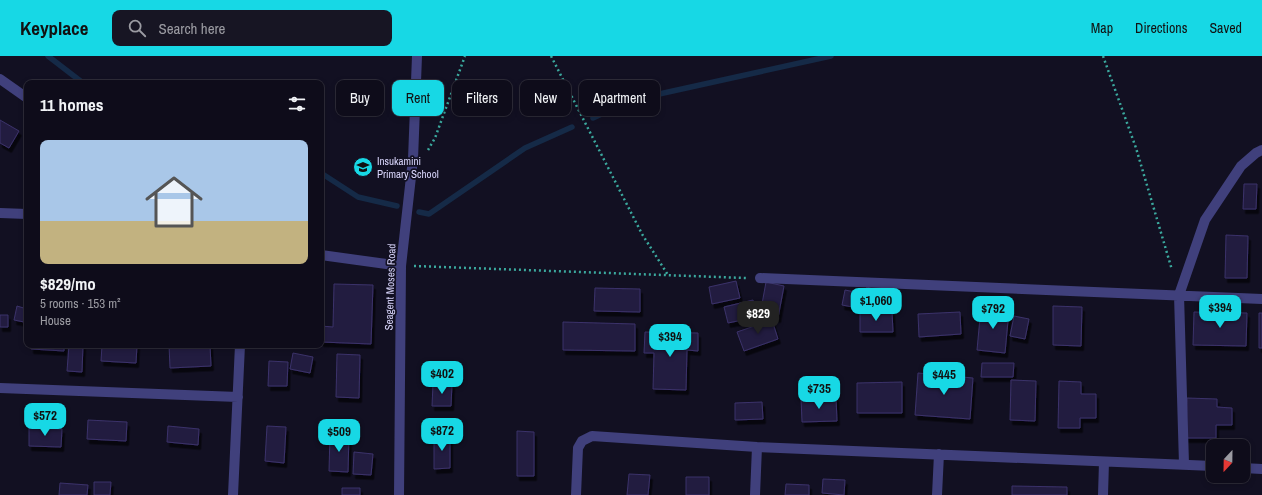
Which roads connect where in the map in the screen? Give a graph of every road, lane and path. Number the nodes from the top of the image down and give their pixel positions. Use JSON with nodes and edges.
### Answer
{"nodes":[{"id":1,"x":417,"y":56,"type":"edge"},
{"id":2,"x":465,"y":56,"type":"edge"},
{"id":3,"x":551,"y":56,"type":"edge"},
{"id":4,"x":1103,"y":56,"type":"edge"},
{"id":5,"x":0,"y":79,"type":"edge"},
{"id":6,"x":24,"y":96,"type":"edge"},
{"id":7,"x":1262,"y":150,"type":"edge"},
{"id":8,"x":413,"y":159,"type":"junction"},
{"id":9,"x":0,"y":213,"type":"edge"},
{"id":10,"x":24,"y":214,"type":"edge"},
{"id":11,"x":324,"y":255,"type":"edge"},
{"id":12,"x":401,"y":266,"type":"junction"},
{"id":13,"x":668,"y":275,"type":"junction"},
{"id":14,"x":760,"y":278,"type":"joint"},
{"id":15,"x":1179,"y":295,"type":"junction"},
{"id":16,"x":1262,"y":299,"type":"edge"},
{"id":17,"x":240,"y":348,"type":"edge"},
{"id":18,"x":0,"y":388,"type":"edge"},
{"id":19,"x":238,"y":397,"type":"junction"},
{"id":20,"x":757,"y":447,"type":"junction"},
{"id":21,"x":939,"y":454,"type":"junction"},
{"id":22,"x":1104,"y":462,"type":"junction"},
{"id":23,"x":1184,"y":464,"type":"junction"},
{"id":24,"x":1206,"y":466,"type":"edge"},
{"id":25,"x":1250,"y":468,"type":"edge"},
{"id":26,"x":1262,"y":469,"type":"edge"},
{"id":27,"x":233,"y":495,"type":"edge"},
{"id":28,"x":399,"y":495,"type":"edge"},
{"id":29,"x":576,"y":495,"type":"edge"},
{"id":30,"x":755,"y":495,"type":"edge"},
{"id":31,"x":937,"y":495,"type":"edge"},
{"id":32,"x":1103,"y":495,"type":"edge"}],
"edges":[{"from":1,"to":8,"type":"street","name":"Seagent Moses Road"},
{"from":2,"to":8,"type":"path"},
{"from":3,"to":13,"type":"path"},
{"from":4,"to":15,"type":"path"},
{"from":5,"to":6,"type":"street"},
{"from":7,"to":15,"type":"street"},
{"from":8,"to":12,"type":"street","name":"Seagent Moses Road"},
{"from":9,"to":10,"type":"street"},
{"from":11,"to":12,"type":"street"},
{"from":12,"to":13,"type":"path"},
{"from":12,"to":28,"type":"street","name":"Seagent Moses Road"},
{"from":13,"to":14,"type":"path"},
{"from":14,"to":15,"type":"street"},
{"from":15,"to":16,"type":"street"},
{"from":15,"to":23,"type":"street"},
{"from":17,"to":19,"type":"street"},
{"from":18,"to":19,"type":"street"},
{"from":19,"to":27,"type":"street"},
{"from":20,"to":21,"type":"street"},
{"from":20,"to":29,"type":"street"},
{"from":20,"to":30,"type":"street"},
{"from":21,"to":22,"type":"street"},
{"from":21,"to":31,"type":"street"},
{"from":22,"to":23,"type":"street"},
{"from":22,"to":32,"type":"street"},
{"from":23,"to":24,"type":"street"},
{"from":25,"to":26,"type":"street"}]}
